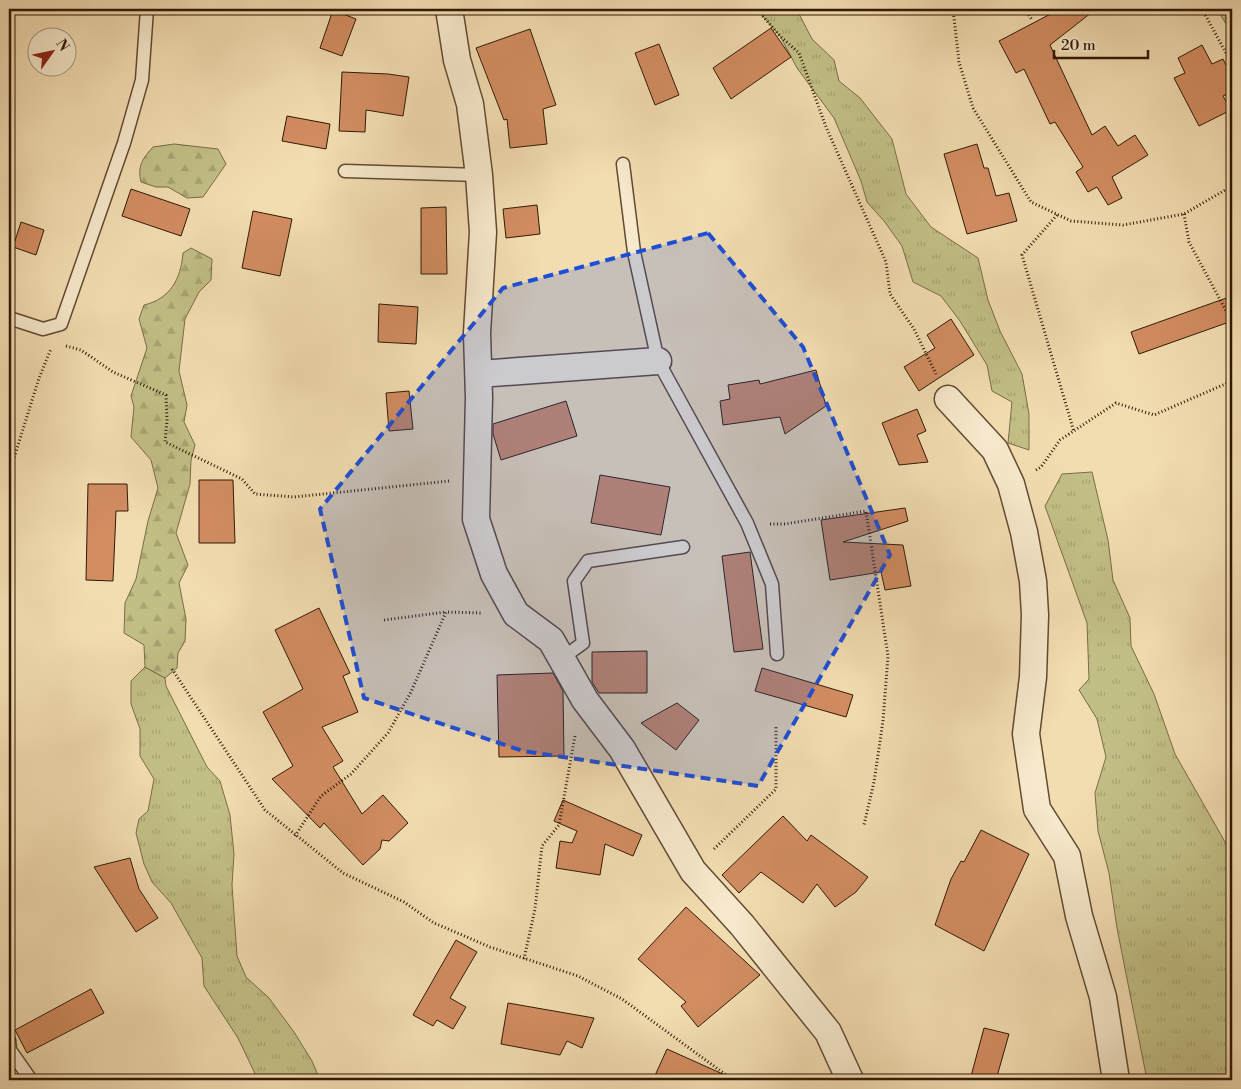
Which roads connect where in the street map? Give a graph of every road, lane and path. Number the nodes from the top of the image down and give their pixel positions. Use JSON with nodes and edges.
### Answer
{"nodes":[{"id":1,"x":147,"y":9,"type":"edge"},
{"id":2,"x":449,"y":9,"type":"edge"},
{"id":3,"x":718,"y":9,"type":"edge"},
{"id":4,"x":735,"y":9,"type":"edge"},
{"id":5,"x":747,"y":9,"type":"edge"},
{"id":6,"x":953,"y":9,"type":"edge"},
{"id":7,"x":1025,"y":9,"type":"edge"},
{"id":8,"x":1202,"y":9,"type":"edge"},
{"id":9,"x":1032,"y":20,"type":"dead end"},
{"id":10,"x":1232,"y":64,"type":"edge"},
{"id":11,"x":623,"y":164,"type":"dead end"},
{"id":12,"x":345,"y":171,"type":"dead end"},
{"id":13,"x":479,"y":175,"type":"junction"},
{"id":14,"x":1232,"y":186,"type":"edge"},
{"id":15,"x":1184,"y":214,"type":"junction"},
{"id":16,"x":1057,"y":215,"type":"junction"},
{"id":17,"x":9,"y":318,"type":"edge"},
{"id":18,"x":1232,"y":322,"type":"edge"},
{"id":19,"x":61,"y":324,"type":"junction"},
{"id":20,"x":54,"y":342,"type":"junction"},
{"id":21,"x":658,"y":361,"type":"junction"},
{"id":22,"x":479,"y":374,"type":"junction"},
{"id":23,"x":1232,"y":381,"type":"edge"},
{"id":24,"x":948,"y":399,"type":"joint"},
{"id":25,"x":1074,"y":432,"type":"junction"},
{"id":26,"x":9,"y":474,"type":"edge"},
{"id":27,"x":476,"y":478,"type":"junction"},
{"id":28,"x":1011,"y":484,"type":"junction"},
{"id":29,"x":747,"y":523,"type":"junction"},
{"id":30,"x":683,"y":547,"type":"dead end"},
{"id":31,"x":446,"y":612,"type":"junction"},
{"id":32,"x":516,"y":614,"type":"junction"},
{"id":33,"x":384,"y":620,"type":"dead end"},
{"id":34,"x":777,"y":654,"type":"dead end"},
{"id":35,"x":561,"y":659,"type":"junction"},
{"id":36,"x":172,"y":669,"type":"dead end"},
{"id":37,"x":585,"y":700,"type":"junction"},
{"id":38,"x":776,"y":726,"type":"dead end"},
{"id":39,"x":864,"y":825,"type":"dead end"},
{"id":40,"x":295,"y":836,"type":"junction"},
{"id":41,"x":693,"y":871,"type":"junction"},
{"id":42,"x":524,"y":959,"type":"junction"},
{"id":43,"x":9,"y":1040,"type":"edge"},
{"id":44,"x":31,"y":1080,"type":"edge"},
{"id":45,"x":734,"y":1080,"type":"edge"},
{"id":46,"x":850,"y":1080,"type":"edge"},
{"id":47,"x":1116,"y":1080,"type":"edge"}],
"edges":[{"from":1,"to":19,"type":"lane"},
{"from":2,"to":13,"type":"street"},
{"from":3,"to":4,"type":"path"},
{"from":5,"to":24,"type":"path"},
{"from":6,"to":16,"type":"path"},
{"from":7,"to":9,"type":"path"},
{"from":8,"to":10,"type":"path"},
{"from":11,"to":21,"type":"lane"},
{"from":12,"to":13,"type":"lane"},
{"from":13,"to":22,"type":"street"},
{"from":14,"to":15,"type":"path"},
{"from":15,"to":16,"type":"path"},
{"from":15,"to":18,"type":"path"},
{"from":16,"to":25,"type":"path"},
{"from":17,"to":19,"type":"lane"},
{"from":19,"to":20,"type":"path"},
{"from":20,"to":26,"type":"path"},
{"from":20,"to":27,"type":"path"},
{"from":21,"to":22,"type":"street"},
{"from":21,"to":29,"type":"lane"},
{"from":22,"to":27,"type":"street"},
{"from":23,"to":25,"type":"path"},
{"from":24,"to":28,"type":"street"},
{"from":25,"to":28,"type":"path"},
{"from":27,"to":32,"type":"street"},
{"from":28,"to":47,"type":"street"},
{"from":29,"to":34,"type":"lane"},
{"from":29,"to":39,"type":"path"},
{"from":30,"to":35,"type":"lane"},
{"from":31,"to":32,"type":"path"},
{"from":31,"to":33,"type":"path"},
{"from":31,"to":40,"type":"path"},
{"from":32,"to":35,"type":"street"},
{"from":35,"to":37,"type":"street"},
{"from":36,"to":40,"type":"path"},
{"from":37,"to":41,"type":"street"},
{"from":37,"to":42,"type":"path"},
{"from":38,"to":41,"type":"path"},
{"from":40,"to":42,"type":"path"},
{"from":41,"to":46,"type":"street"},
{"from":42,"to":45,"type":"path"},
{"from":43,"to":44,"type":"lane"}]}
